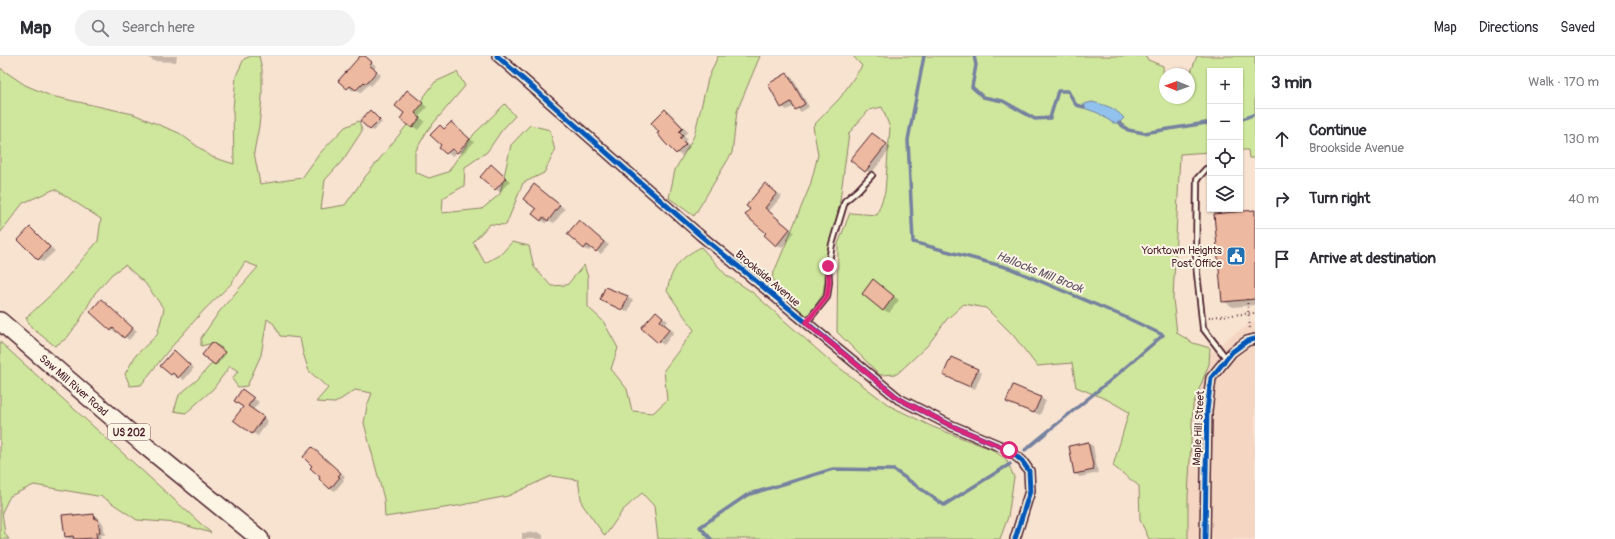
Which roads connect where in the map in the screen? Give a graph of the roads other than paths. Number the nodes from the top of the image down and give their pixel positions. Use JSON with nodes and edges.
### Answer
{"nodes":[{"id":1,"x":497,"y":56,"type":"edge"},
{"id":2,"x":1207,"y":169,"type":"edge"},
{"id":3,"x":872,"y":175,"type":"dead end"},
{"id":4,"x":0,"y":321,"type":"edge"},
{"id":5,"x":806,"y":323,"type":"junction"},
{"id":6,"x":1255,"y":338,"type":"edge"},
{"id":7,"x":1226,"y":358,"type":"junction"},
{"id":8,"x":260,"y":539,"type":"edge"},
{"id":9,"x":1015,"y":539,"type":"edge"},
{"id":10,"x":1205,"y":539,"type":"edge"}],
"edges":[{"from":1,"to":5,"type":"street","name":"Brookside Avenue"},
{"from":2,"to":7,"type":"lane"},
{"from":3,"to":5,"type":"lane"},
{"from":4,"to":8,"type":"highway","name":"Saw Mill River Road","number":"US 202"},
{"from":5,"to":9,"type":"street","name":"Brookside Avenue"},
{"from":6,"to":7,"type":"street","name":"Maple Hill Street"},
{"from":7,"to":10,"type":"street","name":"Maple Hill Street"}]}
